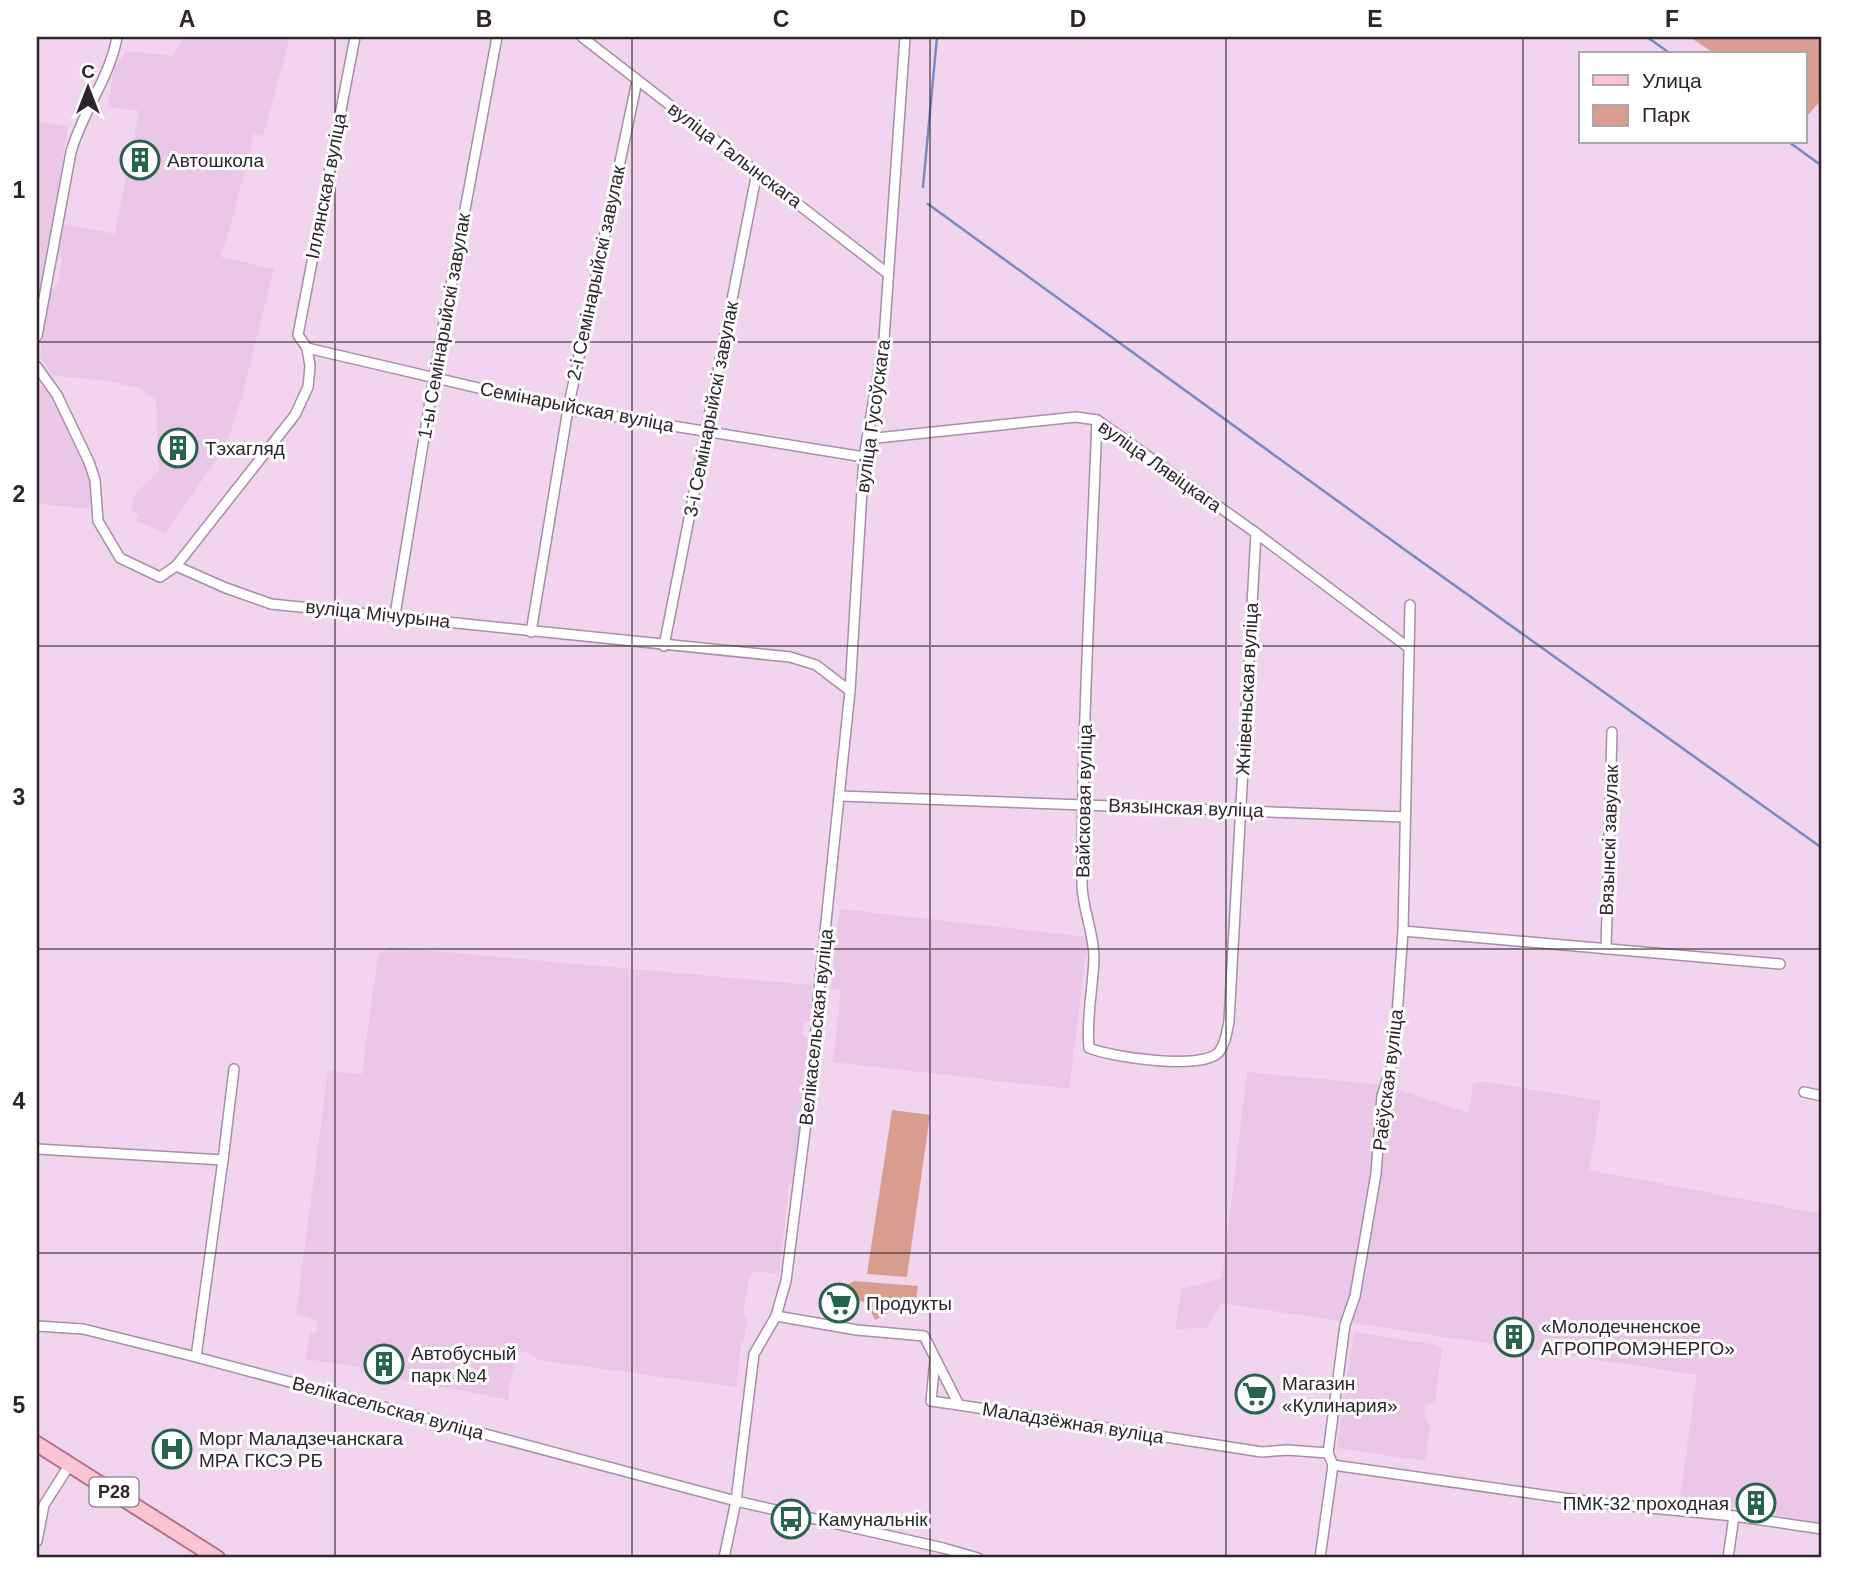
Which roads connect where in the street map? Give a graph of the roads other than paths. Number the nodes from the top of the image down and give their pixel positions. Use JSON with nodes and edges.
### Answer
{"nodes":[{"id":1,"x":117,"y":37,"type":"edge"},
{"id":2,"x":355,"y":37,"type":"edge"},
{"id":3,"x":497,"y":37,"type":"edge"},
{"id":4,"x":582,"y":37,"type":"edge"},
{"id":5,"x":905,"y":37,"type":"edge"},
{"id":6,"x":637,"y":81,"type":"junction"},
{"id":7,"x":757,"y":172,"type":"junction"},
{"id":8,"x":887,"y":273,"type":"junction"},
{"id":9,"x":37,"y":336,"type":"edge"},
{"id":10,"x":307,"y":348,"type":"junction"},
{"id":11,"x":37,"y":367,"type":"edge"},
{"id":12,"x":434,"y":377,"type":"junction"},
{"id":13,"x":568,"y":409,"type":"junction"},
{"id":14,"x":1097,"y":420,"type":"junction"},
{"id":15,"x":707,"y":432,"type":"junction"},
{"id":16,"x":867,"y":439,"type":"junction"},
{"id":17,"x":864,"y":457,"type":"junction"},
{"id":18,"x":1256,"y":533,"type":"junction"},
{"id":19,"x":176,"y":566,"type":"junction"},
{"id":20,"x":1410,"y":605,"type":"dead end"},
{"id":21,"x":394,"y":615,"type":"junction"},
{"id":22,"x":531,"y":632,"type":"junction"},
{"id":23,"x":664,"y":646,"type":"junction"},
{"id":24,"x":1409,"y":648,"type":"junction"},
{"id":25,"x":850,"y":691,"type":"junction"},
{"id":26,"x":1612,"y":732,"type":"dead end"},
{"id":27,"x":840,"y":796,"type":"junction"},
{"id":28,"x":1082,"y":804,"type":"junction"},
{"id":29,"x":1240,"y":810,"type":"junction"},
{"id":30,"x":1405,"y":817,"type":"junction"},
{"id":31,"x":1403,"y":931,"type":"junction"},
{"id":32,"x":1606,"y":949,"type":"junction"},
{"id":33,"x":1780,"y":964,"type":"dead end"},
{"id":34,"x":1218,"y":1053,"type":"joint"},
{"id":35,"x":234,"y":1069,"type":"dead end"},
{"id":36,"x":1804,"y":1091,"type":"dead end"},
{"id":37,"x":1822,"y":1097,"type":"edge"},
{"id":38,"x":37,"y":1149,"type":"edge"},
{"id":39,"x":223,"y":1160,"type":"junction"},
{"id":40,"x":776,"y":1316,"type":"junction"},
{"id":41,"x":37,"y":1326,"type":"edge"},
{"id":42,"x":196,"y":1357,"type":"junction"},
{"id":43,"x":935,"y":1358,"type":"junction"},
{"id":44,"x":959,"y":1405,"type":"junction"},
{"id":45,"x":37,"y":1444,"type":"edge"},
{"id":46,"x":1328,"y":1454,"type":"junction"},
{"id":47,"x":70,"y":1464,"type":"junction"},
{"id":48,"x":1333,"y":1465,"type":"junction"},
{"id":49,"x":736,"y":1501,"type":"junction"},
{"id":50,"x":1734,"y":1516,"type":"junction"},
{"id":51,"x":1822,"y":1529,"type":"edge"},
{"id":52,"x":37,"y":1541,"type":"edge"},
{"id":53,"x":217,"y":1558,"type":"edge"},
{"id":54,"x":724,"y":1558,"type":"edge"},
{"id":55,"x":978,"y":1558,"type":"edge"},
{"id":56,"x":1320,"y":1558,"type":"edge"},
{"id":57,"x":1728,"y":1558,"type":"edge"}],
"edges":[{"from":1,"to":9,"type":"street"},
{"from":2,"to":10,"type":"street","name":"Іллянская вуліца"},
{"from":3,"to":12,"type":"street","name":"1-ы Семінарыйскі завулак"},
{"from":4,"to":6,"type":"street","name":"вуліца Галынскага"},
{"from":5,"to":8,"type":"street","name":"вуліца Гусоўскага"},
{"from":6,"to":7,"type":"street","name":"вуліца Галынскага"},
{"from":6,"to":13,"type":"street","name":"2-і Семінарыйскі завулак"},
{"from":7,"to":8,"type":"street","name":"вуліца Галынскага"},
{"from":7,"to":15,"type":"street","name":"3-і Семінарыйскі завулак"},
{"from":8,"to":16,"type":"street","name":"вуліца Гусоўскага"},
{"from":10,"to":12,"type":"street","name":"Семінарыйская вуліца"},
{"from":10,"to":19,"type":"street"},
{"from":11,"to":19,"type":"street"},
{"from":12,"to":13,"type":"street","name":"Семінарыйская вуліца"},
{"from":12,"to":21,"type":"street","name":"1-ы Семінарыйскі завулак"},
{"from":13,"to":15,"type":"street","name":"Семінарыйская вуліца"},
{"from":13,"to":22,"type":"street","name":"2-і Семінарыйскі завулак"},
{"from":14,"to":16,"type":"street","name":"вуліца Лявіцкага"},
{"from":14,"to":18,"type":"street","name":"вуліца Лявіцкага"},
{"from":14,"to":28,"type":"street","name":"Вайсковая вуліца"},
{"from":15,"to":17,"type":"street","name":"Семінарыйская вуліца"},
{"from":15,"to":23,"type":"street","name":"3-і Семінарыйскі завулак"},
{"from":16,"to":17,"type":"street","name":"вуліца Гусоўскага"},
{"from":17,"to":25,"type":"street","name":"вуліца Гусоўскага"},
{"from":18,"to":24,"type":"street","name":"вуліца Лявіцкага"},
{"from":18,"to":29,"type":"street","name":"Жнівеньская вуліца"},
{"from":19,"to":21,"type":"street","name":"вуліца Мічурына"},
{"from":20,"to":24,"type":"street","name":"Раёўская вуліца"},
{"from":21,"to":22,"type":"street","name":"вуліца Мічурына"},
{"from":22,"to":23,"type":"street","name":"вуліца Мічурына"},
{"from":23,"to":25,"type":"street","name":"вуліца Мічурына"},
{"from":24,"to":30,"type":"street","name":"Раёўская вуліца"},
{"from":25,"to":27,"type":"street","name":"вуліца Гусоўскага"},
{"from":26,"to":32,"type":"street","name":"Вязынскі завулак"},
{"from":27,"to":28,"type":"street","name":"Вязынская вуліца"},
{"from":27,"to":40,"type":"street","name":"Велікасельская вуліца"},
{"from":28,"to":29,"type":"street","name":"Вязынская вуліца"},
{"from":28,"to":34,"type":"street","name":"Вайсковая вуліца"},
{"from":29,"to":30,"type":"street","name":"Вязынская вуліца"},
{"from":29,"to":34,"type":"street","name":"Жнівеньская вуліца"},
{"from":30,"to":31,"type":"street","name":"Раёўская вуліца"},
{"from":31,"to":32,"type":"street"},
{"from":31,"to":46,"type":"street","name":"Раёўская вуліца"},
{"from":32,"to":33,"type":"street"},
{"from":35,"to":39,"type":"street"},
{"from":36,"to":37,"type":"street"},
{"from":38,"to":39,"type":"street"},
{"from":39,"to":42,"type":"street"},
{"from":40,"to":43,"type":"street","name":"Маладзёжная вуліца"},
{"from":40,"to":49,"type":"street","name":"Велікасельская вуліца"},
{"from":41,"to":42,"type":"street","name":"Велікасельская вуліца"},
{"from":42,"to":49,"type":"street","name":"Велікасельская вуліца"},
{"from":43,"to":44,"type":"street","name":"Маладзёжная вуліца"},
{"from":43,"to":44,"type":"street"},
{"from":44,"to":46,"type":"street","name":"Маладзёжная вуліца"},
{"from":45,"to":47,"type":"main road","number":"Р28"},
{"from":46,"to":48,"type":"street"},
{"from":47,"to":52,"type":"street"},
{"from":47,"to":53,"type":"main road","number":"Р28"},
{"from":48,"to":50,"type":"street"},
{"from":48,"to":56,"type":"street"},
{"from":49,"to":54,"type":"street"},
{"from":49,"to":55,"type":"street","name":"Велікасельская вуліца"},
{"from":50,"to":51,"type":"street"},
{"from":50,"to":57,"type":"street"}]}
